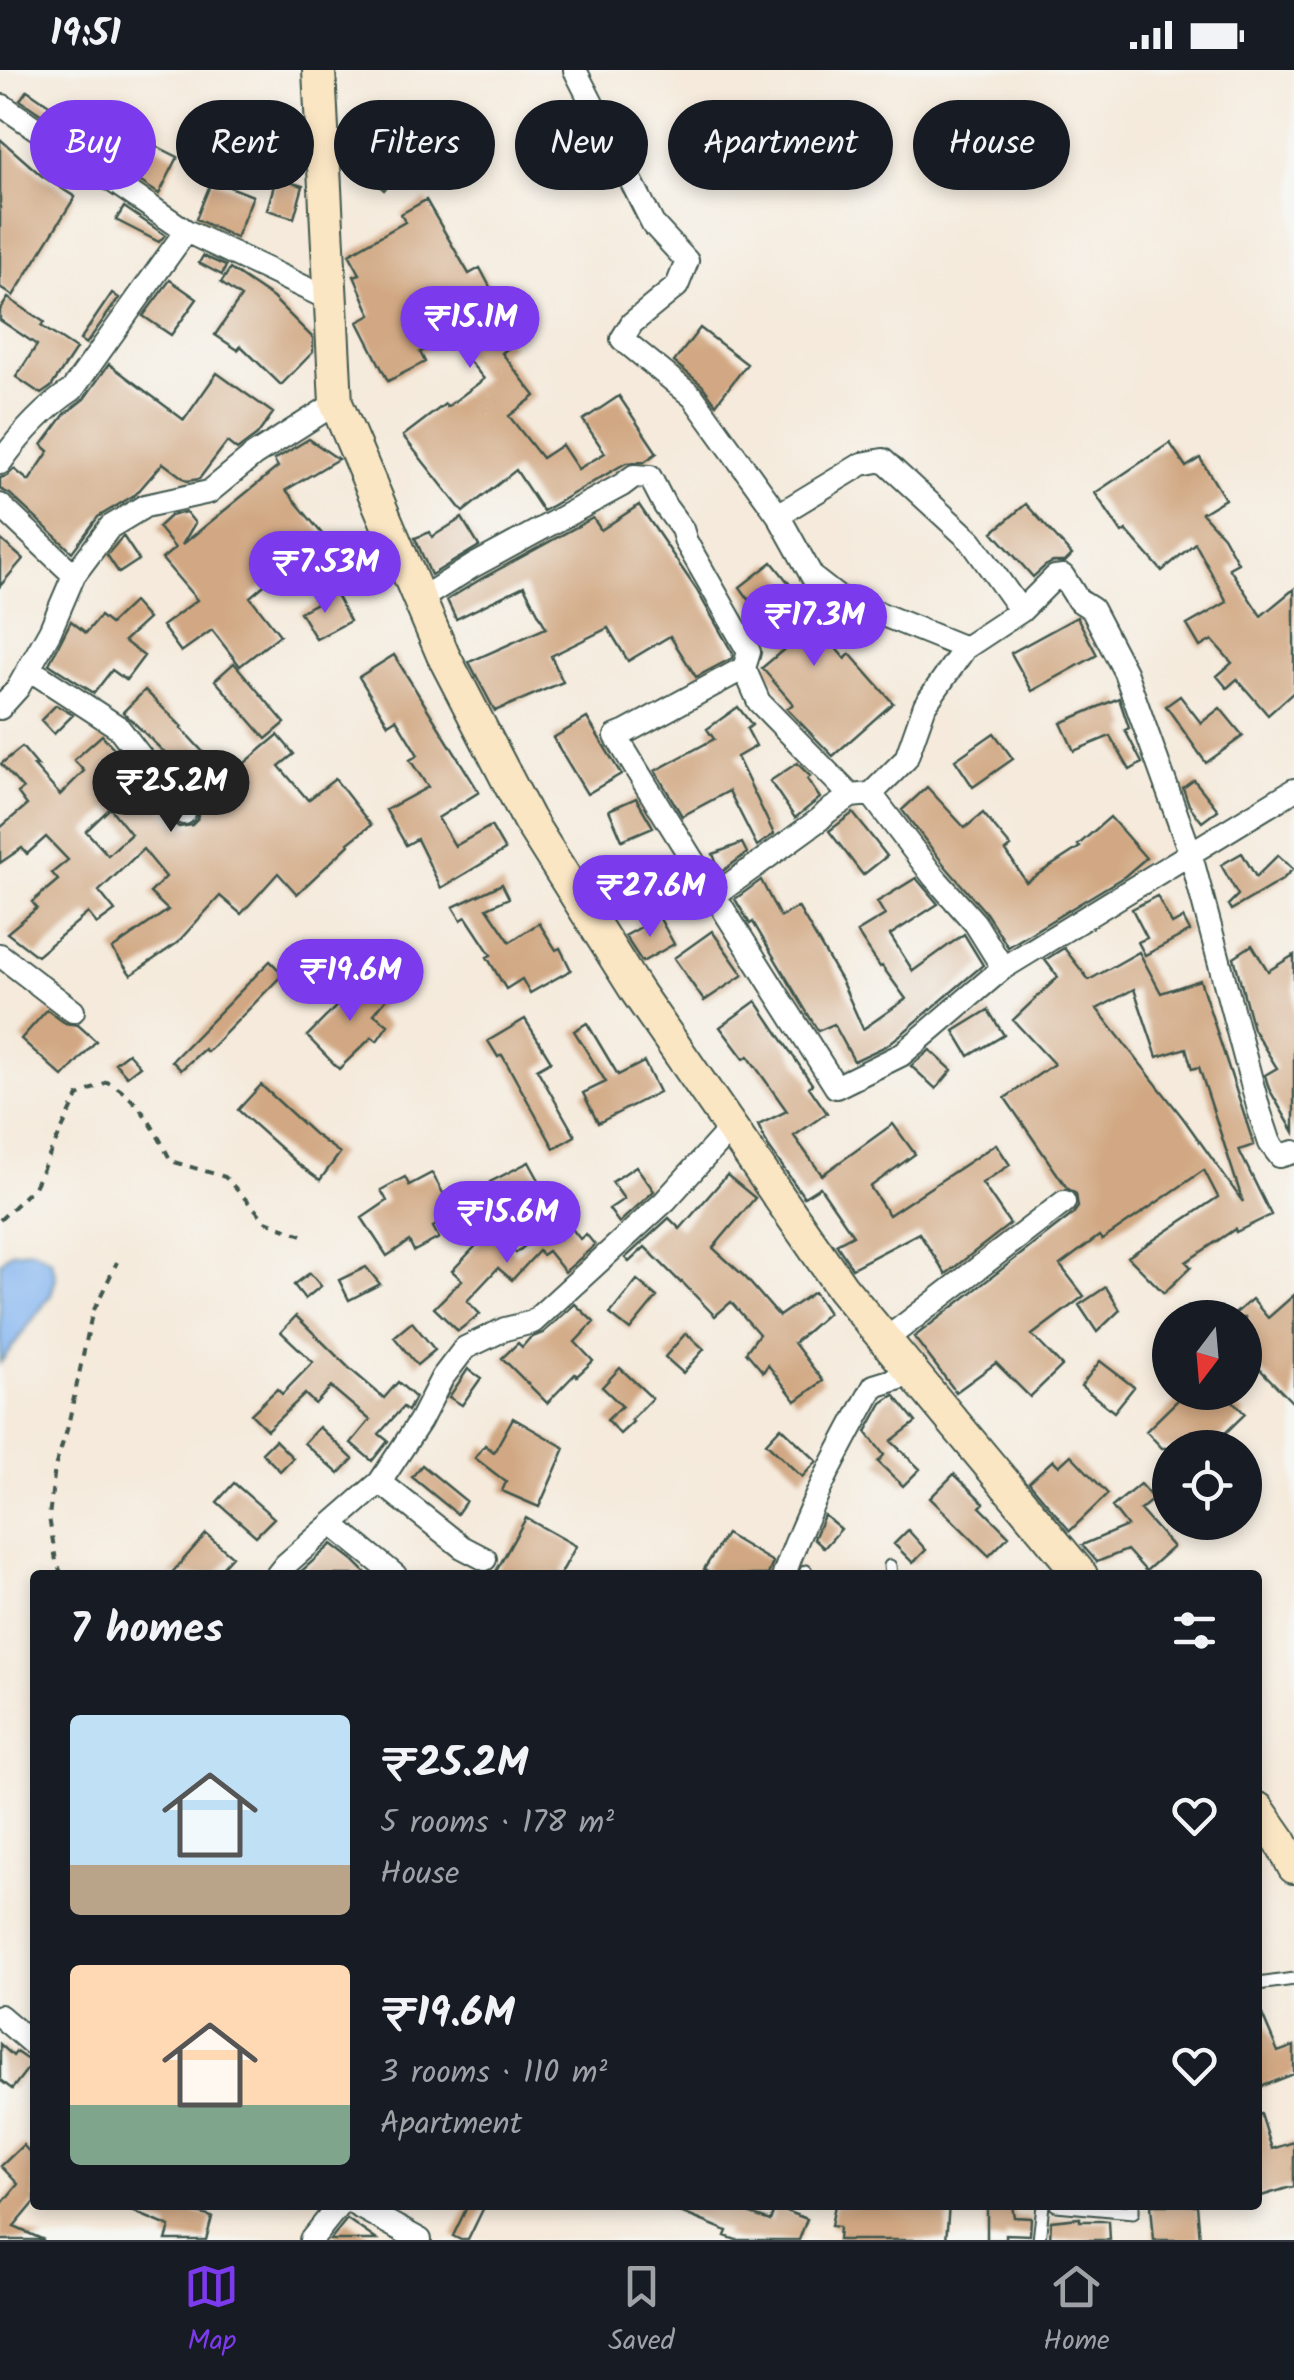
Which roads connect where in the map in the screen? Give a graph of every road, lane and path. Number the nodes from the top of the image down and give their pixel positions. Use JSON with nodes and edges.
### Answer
{"nodes":[{"id":1,"x":319,"y":70,"type":"edge"},
{"id":2,"x":575,"y":70,"type":"edge"},
{"id":3,"x":3,"y":106,"type":"dead end"},
{"id":4,"x":186,"y":231,"type":"junction"},
{"id":5,"x":331,"y":300,"type":"junction"},
{"id":6,"x":336,"y":404,"type":"junction"},
{"id":7,"x":0,"y":463,"type":"edge"},
{"id":8,"x":0,"y":506,"type":"edge"},
{"id":9,"x":778,"y":516,"type":"junction"},
{"id":10,"x":74,"y":575,"type":"junction"},
{"id":11,"x":419,"y":600,"type":"junction"},
{"id":12,"x":1021,"y":612,"type":"junction"},
{"id":13,"x":965,"y":648,"type":"junction"},
{"id":14,"x":744,"y":668,"type":"junction"},
{"id":15,"x":29,"y":669,"type":"junction"},
{"id":16,"x":0,"y":708,"type":"edge"},
{"id":17,"x":1294,"y":790,"type":"edge"},
{"id":18,"x":861,"y":795,"type":"junction"},
{"id":19,"x":184,"y":813,"type":"dead end"},
{"id":20,"x":1190,"y":852,"type":"junction"},
{"id":21,"x":716,"y":895,"type":"junction"},
{"id":22,"x":0,"y":955,"type":"edge"},
{"id":23,"x":1004,"y":968,"type":"junction"},
{"id":24,"x":74,"y":1011,"type":"dead end"},
{"id":25,"x":731,"y":1128,"type":"junction"},
{"id":26,"x":1294,"y":1152,"type":"edge"},
{"id":27,"x":1064,"y":1202,"type":"dead end"},
{"id":28,"x":0,"y":1220,"type":"edge"},
{"id":29,"x":302,"y":1235,"type":"dead end"},
{"id":30,"x":117,"y":1262,"type":"dead end"},
{"id":31,"x":885,"y":1340,"type":"junction"},
{"id":32,"x":913,"y":1374,"type":"junction"},
{"id":33,"x":380,"y":1482,"type":"junction"},
{"id":34,"x":332,"y":1524,"type":"junction"},
{"id":35,"x":485,"y":1560,"type":"dead end"},
{"id":36,"x":60,"y":1570,"type":"edge"},
{"id":37,"x":282,"y":1570,"type":"edge"},
{"id":38,"x":389,"y":1570,"type":"edge"},
{"id":39,"x":799,"y":1570,"type":"edge"},
{"id":40,"x":1077,"y":1570,"type":"edge"},
{"id":41,"x":1262,"y":1816,"type":"edge"},
{"id":42,"x":1294,"y":1867,"type":"edge"},
{"id":43,"x":1294,"y":1979,"type":"edge"},
{"id":44,"x":1262,"y":1983,"type":"edge"},
{"id":45,"x":0,"y":2016,"type":"edge"},
{"id":46,"x":30,"y":2042,"type":"edge"},
{"id":47,"x":335,"y":2210,"type":"edge"},
{"id":48,"x":365,"y":2210,"type":"edge"},
{"id":49,"x":1042,"y":2210,"type":"edge"},
{"id":50,"x":311,"y":2240,"type":"edge"},
{"id":51,"x":420,"y":2240,"type":"edge"},
{"id":52,"x":1039,"y":2240,"type":"edge"}],
"edges":[{"from":1,"to":5,"type":"street"},
{"from":2,"to":9,"type":"street"},
{"from":3,"to":4,"type":"street"},
{"from":4,"to":5,"type":"street"},
{"from":4,"to":7,"type":"street"},
{"from":5,"to":6,"type":"street"},
{"from":6,"to":10,"type":"street"},
{"from":6,"to":11,"type":"street"},
{"from":8,"to":10,"type":"street"},
{"from":9,"to":12,"type":"street"},
{"from":9,"to":13,"type":"street"},
{"from":10,"to":15,"type":"street"},
{"from":11,"to":14,"type":"street"},
{"from":11,"to":25,"type":"street"},
{"from":12,"to":13,"type":"street"},
{"from":12,"to":20,"type":"street"},
{"from":13,"to":18,"type":"street"},
{"from":14,"to":18,"type":"street"},
{"from":14,"to":21,"type":"street"},
{"from":15,"to":16,"type":"street"},
{"from":15,"to":19,"type":"street"},
{"from":17,"to":20,"type":"street"},
{"from":18,"to":21,"type":"street"},
{"from":18,"to":23,"type":"street"},
{"from":20,"to":23,"type":"street"},
{"from":20,"to":26,"type":"street"},
{"from":21,"to":23,"type":"street"},
{"from":22,"to":24,"type":"street"},
{"from":25,"to":31,"type":"street"},
{"from":25,"to":33,"type":"street"},
{"from":27,"to":31,"type":"street"},
{"from":28,"to":29,"type":"path"},
{"from":30,"to":36,"type":"path"},
{"from":31,"to":32,"type":"street"},
{"from":32,"to":39,"type":"street"},
{"from":32,"to":40,"type":"street"},
{"from":33,"to":34,"type":"street"},
{"from":33,"to":35,"type":"street"},
{"from":34,"to":37,"type":"street"},
{"from":34,"to":38,"type":"street"},
{"from":41,"to":42,"type":"street"},
{"from":43,"to":44,"type":"lane"},
{"from":45,"to":46,"type":"street"},
{"from":47,"to":50,"type":"street"},
{"from":48,"to":51,"type":"street"},
{"from":49,"to":52,"type":"lane"}]}
